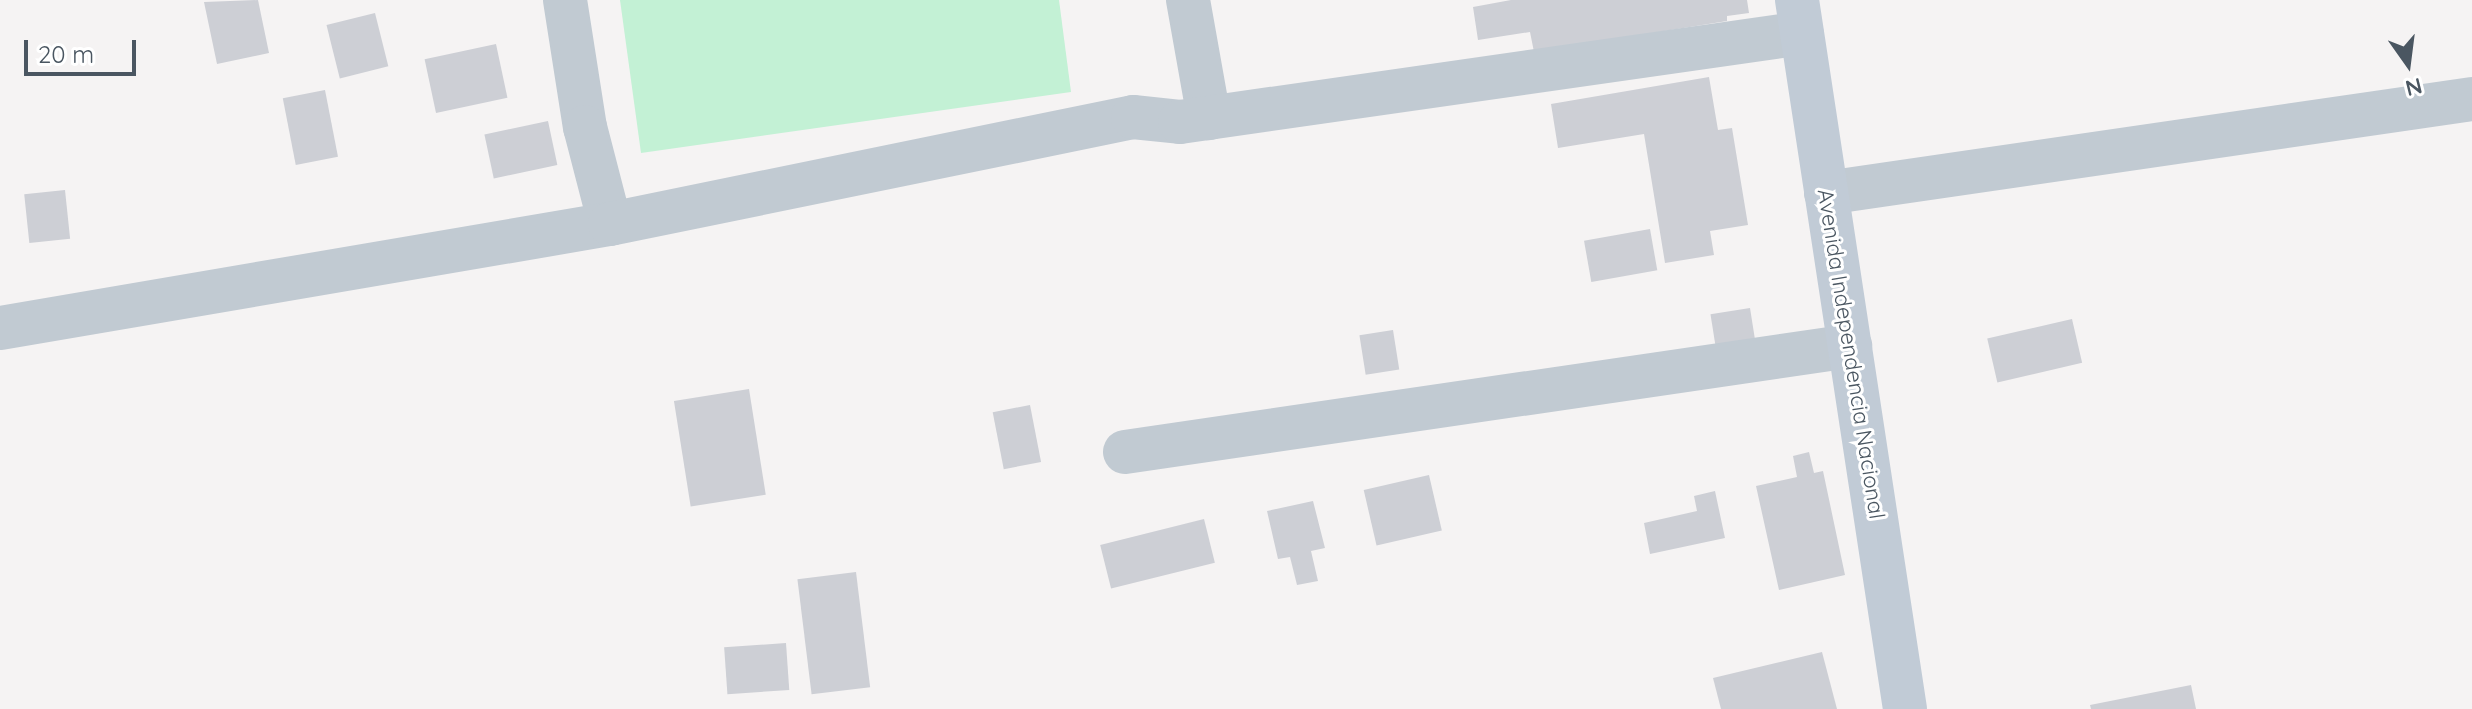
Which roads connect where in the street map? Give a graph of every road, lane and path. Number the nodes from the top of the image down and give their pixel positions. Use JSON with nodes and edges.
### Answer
{"nodes":[{"id":1,"x":565,"y":0,"type":"edge"},
{"id":2,"x":1188,"y":0,"type":"edge"},
{"id":3,"x":1800,"y":17,"type":"edge"},
{"id":4,"x":2472,"y":99,"type":"edge"},
{"id":5,"x":1209,"y":118,"type":"junction"},
{"id":6,"x":1826,"y":193,"type":"junction"},
{"id":7,"x":610,"y":224,"type":"junction"},
{"id":8,"x":0,"y":328,"type":"edge"},
{"id":9,"x":1850,"y":346,"type":"junction"},
{"id":10,"x":1125,"y":452,"type":"dead end"},
{"id":11,"x":1905,"y":709,"type":"edge"}],
"edges":[{"from":1,"to":7,"type":"street"},
{"from":2,"to":5,"type":"street"},
{"from":3,"to":5,"type":"street"},
{"from":3,"to":6,"type":"main road","name":"Avenida Independencia Nacional"},
{"from":4,"to":6,"type":"street"},
{"from":5,"to":7,"type":"street"},
{"from":6,"to":9,"type":"main road","name":"Avenida Independencia Nacional"},
{"from":7,"to":8,"type":"street"},
{"from":9,"to":10,"type":"street"},
{"from":9,"to":11,"type":"main road","name":"Avenida Independencia Nacional"}]}
